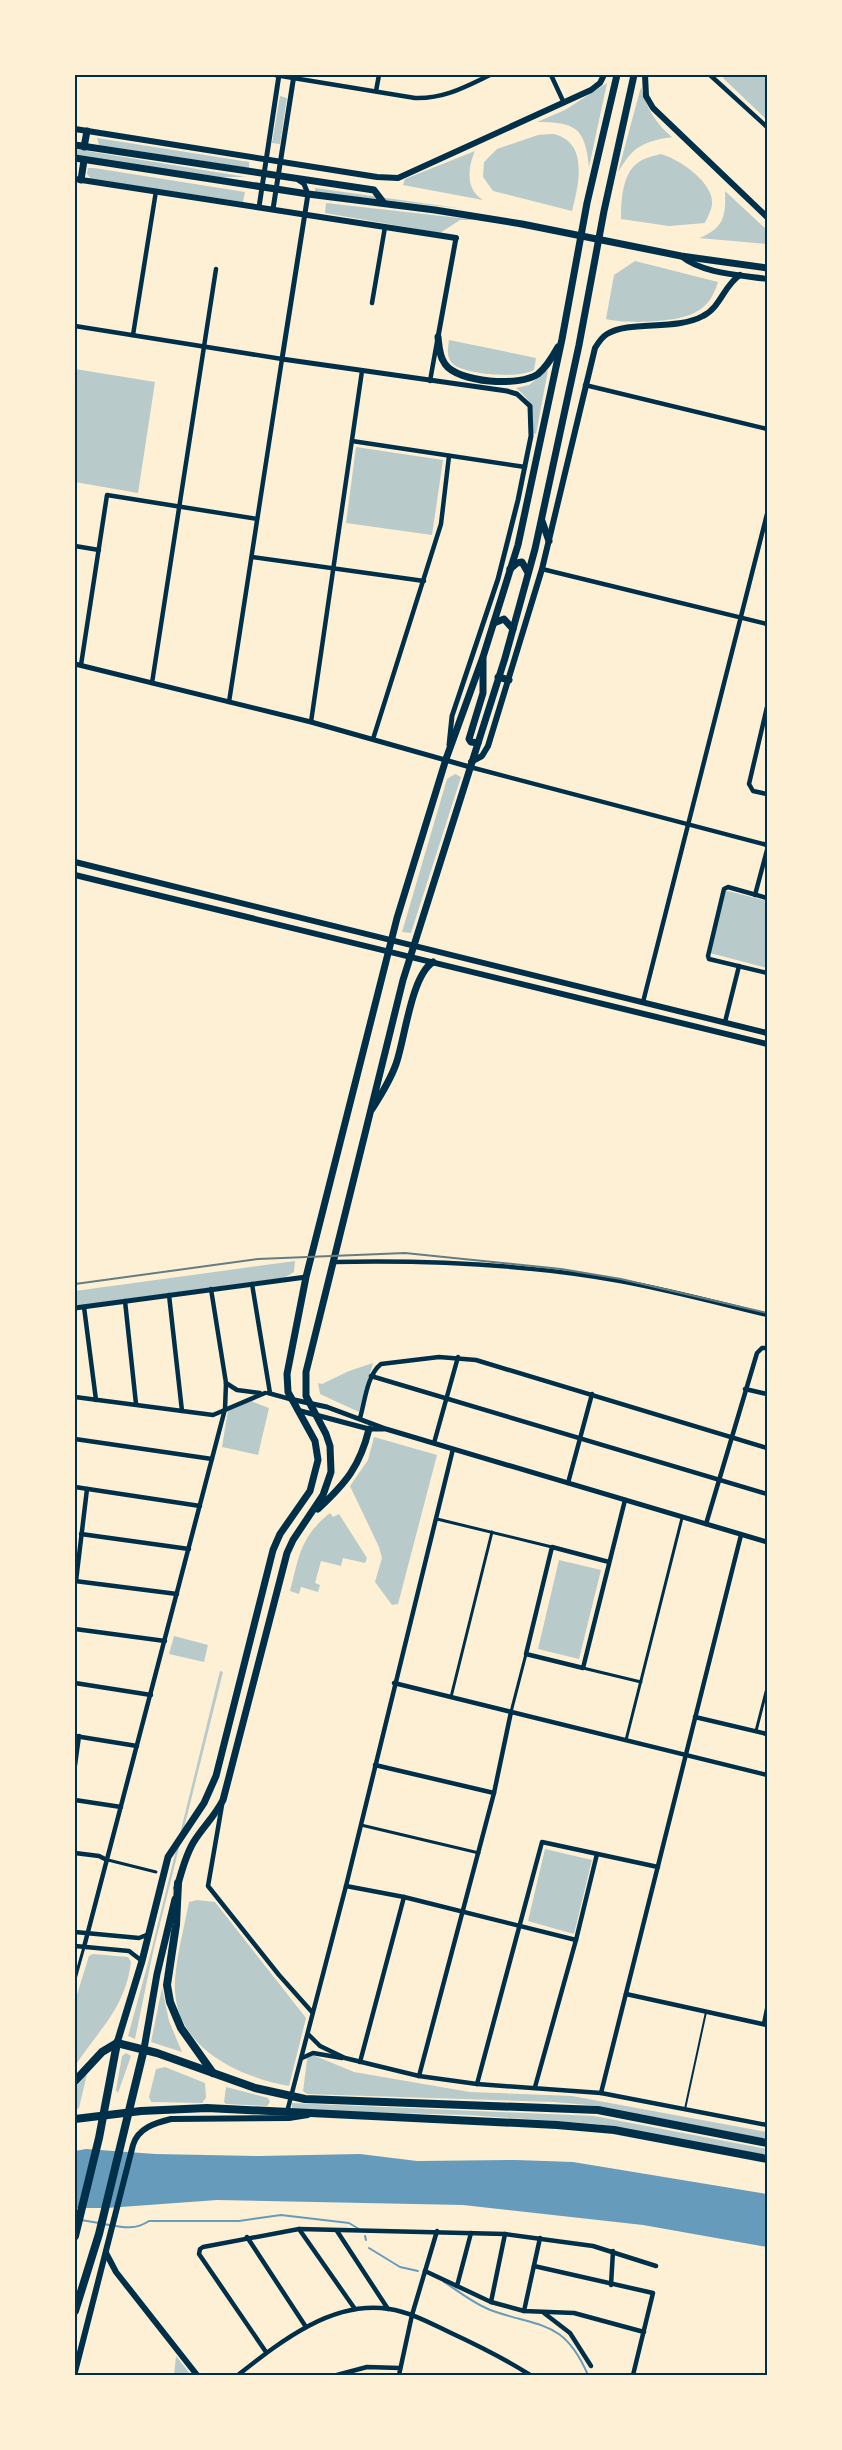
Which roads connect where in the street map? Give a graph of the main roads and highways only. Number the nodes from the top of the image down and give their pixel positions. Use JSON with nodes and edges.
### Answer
{"nodes":[{"id":1,"x":604,"y":75,"type":"edge"},
{"id":2,"x":617,"y":75,"type":"edge"},
{"id":3,"x":634,"y":75,"type":"edge"},
{"id":4,"x":645,"y":75,"type":"edge"},
{"id":5,"x":75,"y":129,"type":"edge"},
{"id":6,"x":87,"y":131,"type":"junction"},
{"id":7,"x":75,"y":145,"type":"edge"},
{"id":8,"x":84,"y":147,"type":"junction"},
{"id":9,"x":75,"y":158,"type":"edge"},
{"id":10,"x":84,"y":160,"type":"junction"},
{"id":11,"x":78,"y":180,"type":"edge"},
{"id":12,"x":383,"y":202,"type":"junction"},
{"id":13,"x":767,"y":217,"type":"edge"},
{"id":14,"x":456,"y":238,"type":"road end"},
{"id":15,"x":681,"y":256,"type":"junction"},
{"id":16,"x":767,"y":268,"type":"edge"},
{"id":17,"x":741,"y":275,"type":"junction"},
{"id":18,"x":767,"y":279,"type":"edge"},
{"id":19,"x":438,"y":337,"type":"road end"},
{"id":20,"x":562,"y":339,"type":"junction"},
{"id":21,"x":542,"y":519,"type":"junction"},
{"id":22,"x":549,"y":541,"type":"junction"},
{"id":23,"x":510,"y":569,"type":"junction"},
{"id":24,"x":528,"y":573,"type":"junction"},
{"id":25,"x":493,"y":624,"type":"junction"},
{"id":26,"x":513,"y":629,"type":"junction"},
{"id":27,"x":483,"y":657,"type":"junction"},
{"id":28,"x":498,"y":677,"type":"junction"},
{"id":29,"x":509,"y":681,"type":"junction"},
{"id":30,"x":478,"y":743,"type":"junction"},
{"id":31,"x":471,"y":765,"type":"junction"},
{"id":32,"x":75,"y":862,"type":"edge"},
{"id":33,"x":75,"y":875,"type":"edge"},
{"id":34,"x":391,"y":940,"type":"junction"},
{"id":35,"x":413,"y":945,"type":"junction"},
{"id":36,"x":388,"y":951,"type":"junction"},
{"id":37,"x":410,"y":956,"type":"junction"},
{"id":38,"x":433,"y":962,"type":"junction"},
{"id":39,"x":767,"y":1033,"type":"edge"},
{"id":40,"x":767,"y":1044,"type":"edge"},
{"id":41,"x":369,"y":1114,"type":"junction"},
{"id":42,"x":369,"y":1429,"type":"road end"},
{"id":43,"x":309,"y":1517,"type":"junction"},
{"id":44,"x":178,"y":1884,"type":"junction"},
{"id":45,"x":117,"y":2043,"type":"junction"},
{"id":46,"x":144,"y":2049,"type":"junction"},
{"id":47,"x":214,"y":2074,"type":"junction"},
{"id":48,"x":75,"y":2081,"type":"edge"},
{"id":49,"x":129,"y":2112,"type":"junction"},
{"id":50,"x":103,"y":2114,"type":"junction"},
{"id":51,"x":315,"y":2114,"type":"junction"},
{"id":52,"x":75,"y":2119,"type":"edge"},
{"id":53,"x":767,"y":2143,"type":"edge"},
{"id":54,"x":767,"y":2159,"type":"edge"},
{"id":55,"x":76,"y":2232,"type":"edge"},
{"id":56,"x":106,"y":2253,"type":"junction"},
{"id":57,"x":75,"y":2311,"type":"edge"},
{"id":58,"x":75,"y":2372,"type":"edge"},
{"id":59,"x":197,"y":2375,"type":"edge"}],
"edges":[{"from":1,"to":6,"type":"main road"},
{"from":2,"to":20,"type":"main road"},
{"from":3,"to":21,"type":"main road"},
{"from":4,"to":13,"type":"main road"},
{"from":5,"to":6,"type":"main road"},
{"from":6,"to":8,"type":"main road"},
{"from":7,"to":8,"type":"main road"},
{"from":8,"to":12,"type":"main road"},
{"from":9,"to":10,"type":"main road"},
{"from":10,"to":11,"type":"main road"},
{"from":10,"to":12,"type":"main road"},
{"from":11,"to":14,"type":"main road"},
{"from":12,"to":15,"type":"main road"},
{"from":15,"to":16,"type":"main road"},
{"from":15,"to":17,"type":"main road"},
{"from":17,"to":18,"type":"main road"},
{"from":17,"to":22,"type":"main road"},
{"from":19,"to":20,"type":"main road"},
{"from":20,"to":23,"type":"main road"},
{"from":21,"to":22,"type":"main road"},
{"from":21,"to":24,"type":"main road"},
{"from":22,"to":29,"type":"main road"},
{"from":23,"to":24,"type":"main road"},
{"from":23,"to":25,"type":"main road"},
{"from":24,"to":26,"type":"main road"},
{"from":25,"to":26,"type":"main road"},
{"from":25,"to":27,"type":"main road"},
{"from":26,"to":28,"type":"main road"},
{"from":27,"to":30,"type":"main road"},
{"from":27,"to":34,"type":"main road"},
{"from":28,"to":29,"type":"main road"},
{"from":28,"to":30,"type":"main road"},
{"from":29,"to":31,"type":"main road"},
{"from":30,"to":31,"type":"main road"},
{"from":31,"to":35,"type":"main road"},
{"from":32,"to":34,"type":"main road"},
{"from":33,"to":36,"type":"main road"},
{"from":34,"to":35,"type":"main road"},
{"from":34,"to":36,"type":"main road"},
{"from":35,"to":37,"type":"main road"},
{"from":35,"to":39,"type":"main road"},
{"from":36,"to":37,"type":"main road"},
{"from":36,"to":45,"type":"main road"},
{"from":37,"to":38,"type":"main road"},
{"from":37,"to":41,"type":"main road"},
{"from":38,"to":40,"type":"main road"},
{"from":38,"to":41,"type":"main road"},
{"from":41,"to":43,"type":"main road"},
{"from":42,"to":43,"type":"main road"},
{"from":43,"to":44,"type":"main road"},
{"from":44,"to":46,"type":"main road"},
{"from":44,"to":47,"type":"highway"},
{"from":45,"to":46,"type":"highway"},
{"from":45,"to":48,"type":"highway"},
{"from":45,"to":50,"type":"highway"},
{"from":46,"to":47,"type":"highway"},
{"from":46,"to":49,"type":"highway"},
{"from":47,"to":53,"type":"highway"},
{"from":49,"to":50,"type":"highway"},
{"from":49,"to":51,"type":"highway"},
{"from":49,"to":57,"type":"highway"},
{"from":50,"to":52,"type":"highway"},
{"from":50,"to":55,"type":"highway"},
{"from":51,"to":54,"type":"highway"},
{"from":51,"to":56,"type":"main road"},
{"from":56,"to":58,"type":"main road"},
{"from":56,"to":59,"type":"main road"}]}
